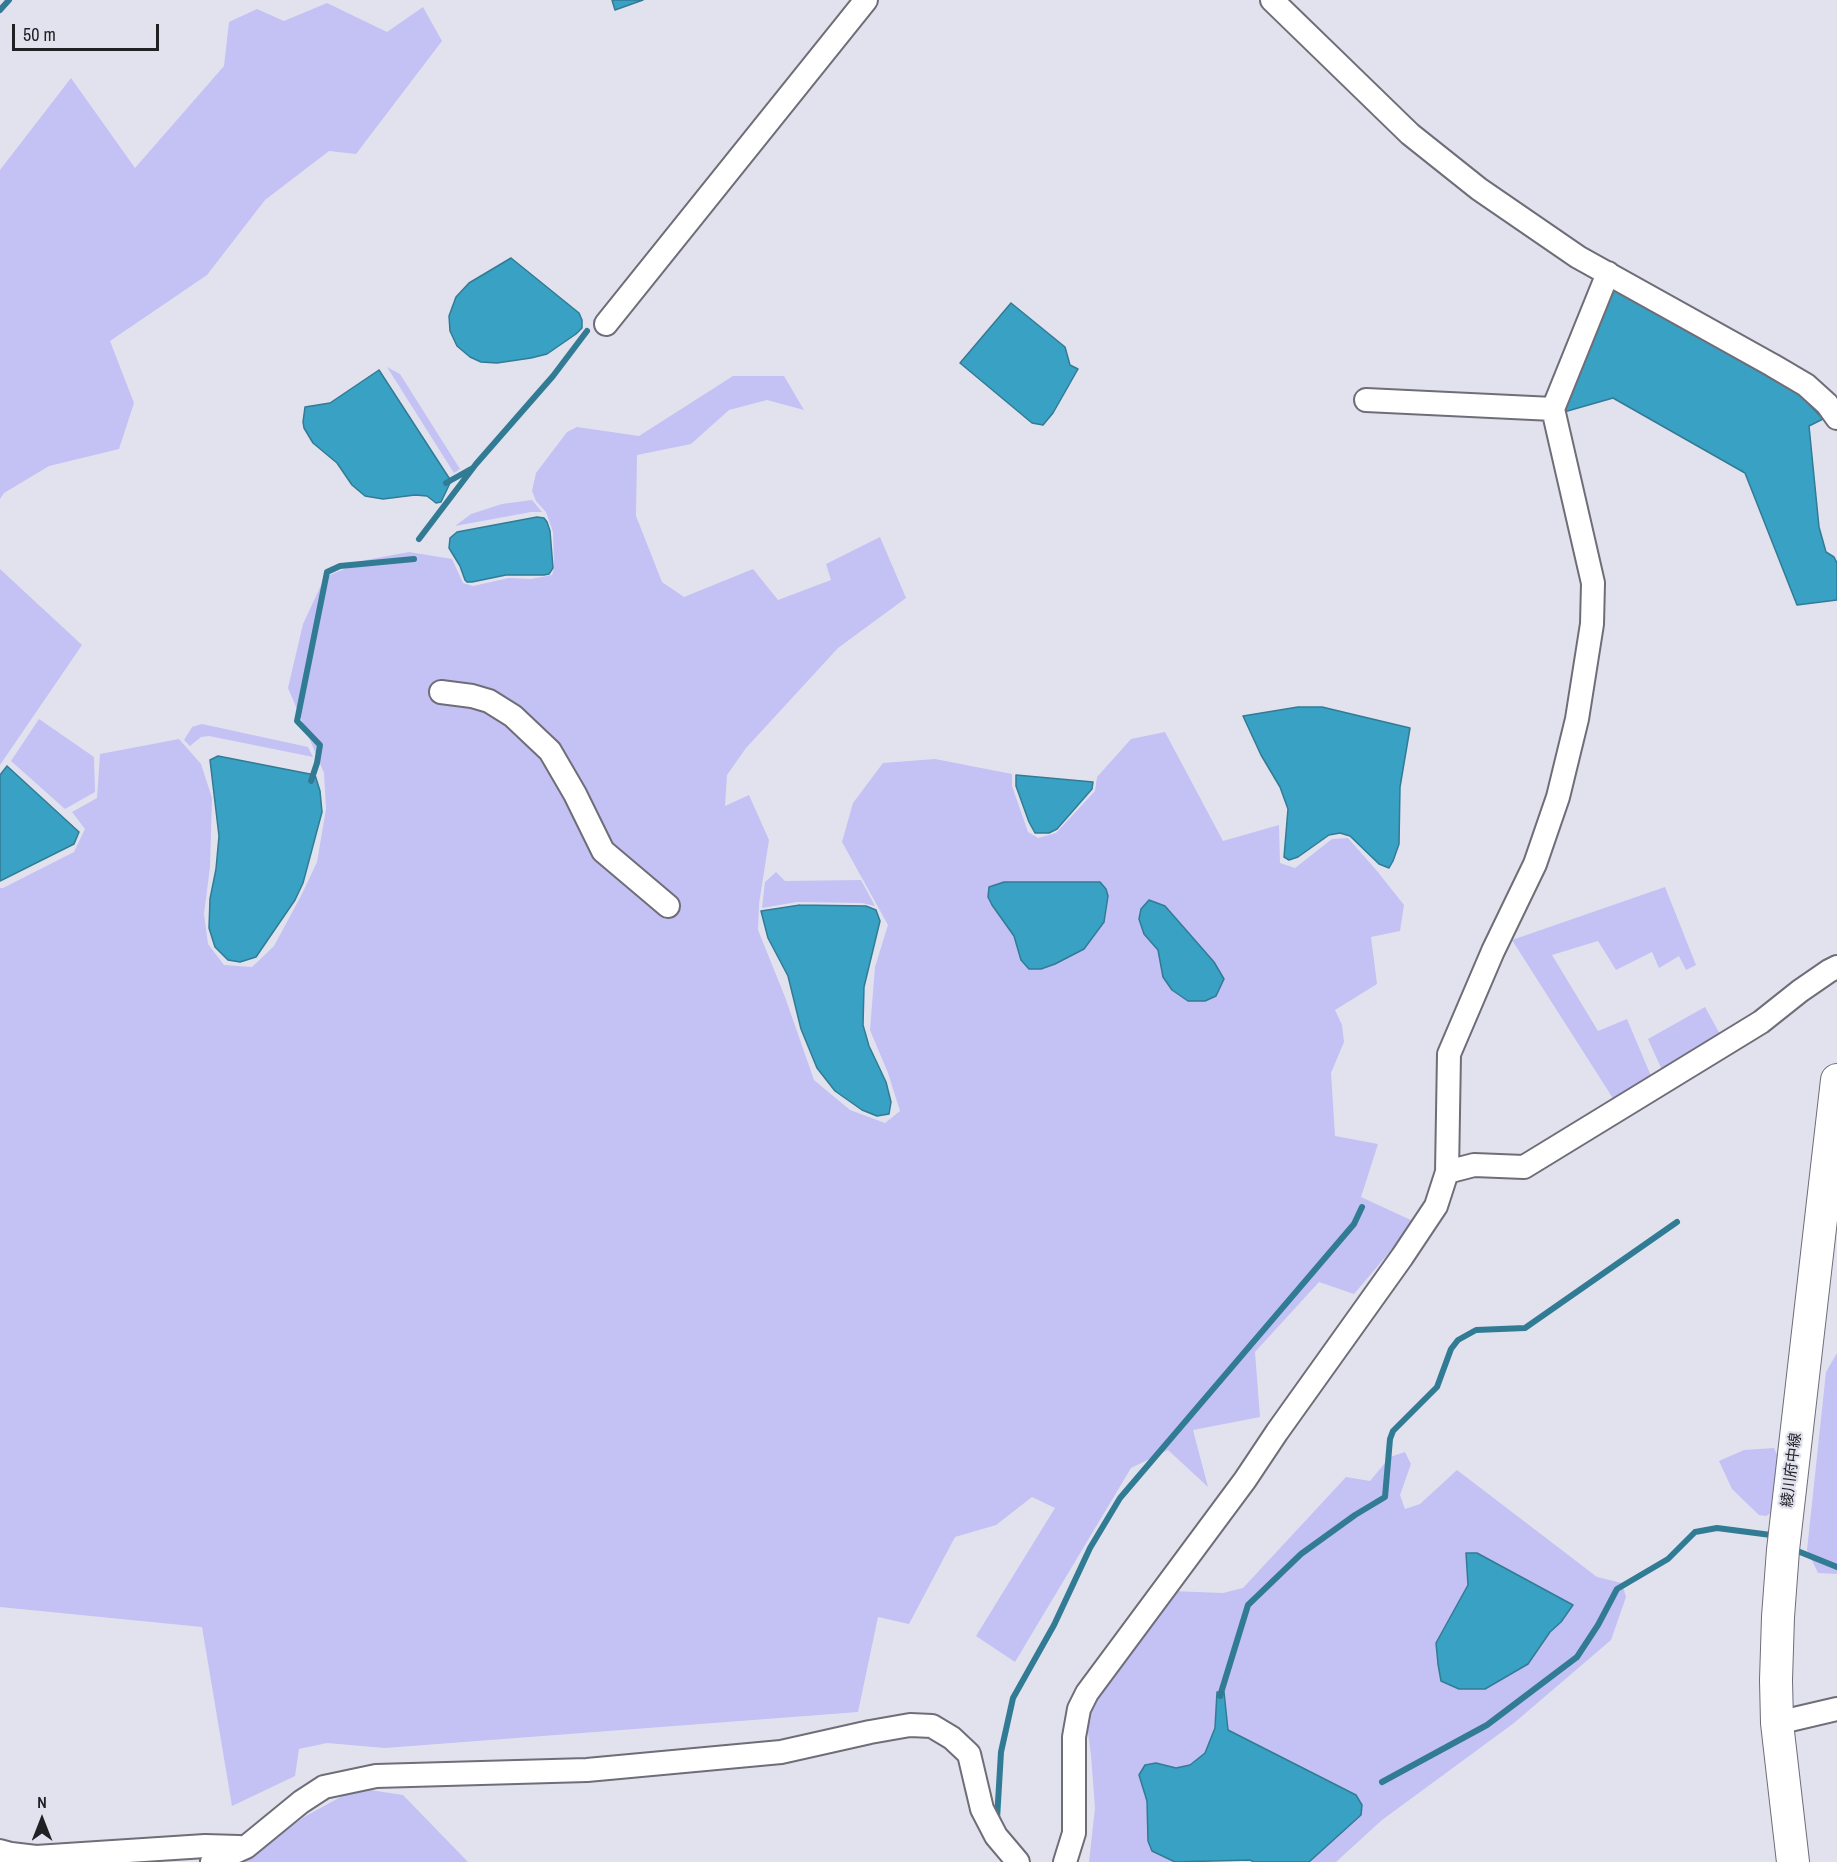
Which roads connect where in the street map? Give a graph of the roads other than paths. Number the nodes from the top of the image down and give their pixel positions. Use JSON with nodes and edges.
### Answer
{"nodes":[{"id":1,"x":866,"y":0,"type":"edge"},
{"id":2,"x":1272,"y":0,"type":"edge"},
{"id":3,"x":1608,"y":273,"type":"junction"},
{"id":4,"x":606,"y":324,"type":"dead end"},
{"id":5,"x":1366,"y":400,"type":"dead end"},
{"id":6,"x":1553,"y":409,"type":"junction"},
{"id":7,"x":1837,"y":418,"type":"edge"},
{"id":8,"x":441,"y":692,"type":"dead end"},
{"id":9,"x":668,"y":906,"type":"dead end"},
{"id":10,"x":1837,"y":968,"type":"edge"},
{"id":11,"x":1837,"y":1080,"type":"edge"},
{"id":12,"x":1447,"y":1172,"type":"junction"},
{"id":13,"x":1837,"y":1709,"type":"edge"},
{"id":14,"x":1777,"y":1724,"type":"junction"},
{"id":15,"x":246,"y":1847,"type":"junction"},
{"id":16,"x":0,"y":1851,"type":"edge"},
{"id":17,"x":212,"y":1862,"type":"edge"},
{"id":18,"x":1018,"y":1862,"type":"edge"},
{"id":19,"x":1065,"y":1862,"type":"edge"},
{"id":20,"x":1793,"y":1862,"type":"edge"}],
"edges":[{"from":1,"to":4,"type":"street"},
{"from":2,"to":3,"type":"street"},
{"from":3,"to":6,"type":"street"},
{"from":3,"to":7,"type":"street"},
{"from":5,"to":6,"type":"street"},
{"from":6,"to":12,"type":"street"},
{"from":8,"to":9,"type":"street"},
{"from":10,"to":12,"type":"street"},
{"from":11,"to":14,"type":"main road","name":"綾川府中線"},
{"from":12,"to":19,"type":"street"},
{"from":13,"to":14,"type":"street"},
{"from":14,"to":20,"type":"main road","name":"綾川府中線"},
{"from":15,"to":16,"type":"street"},
{"from":15,"to":17,"type":"street"},
{"from":15,"to":18,"type":"street"}]}
